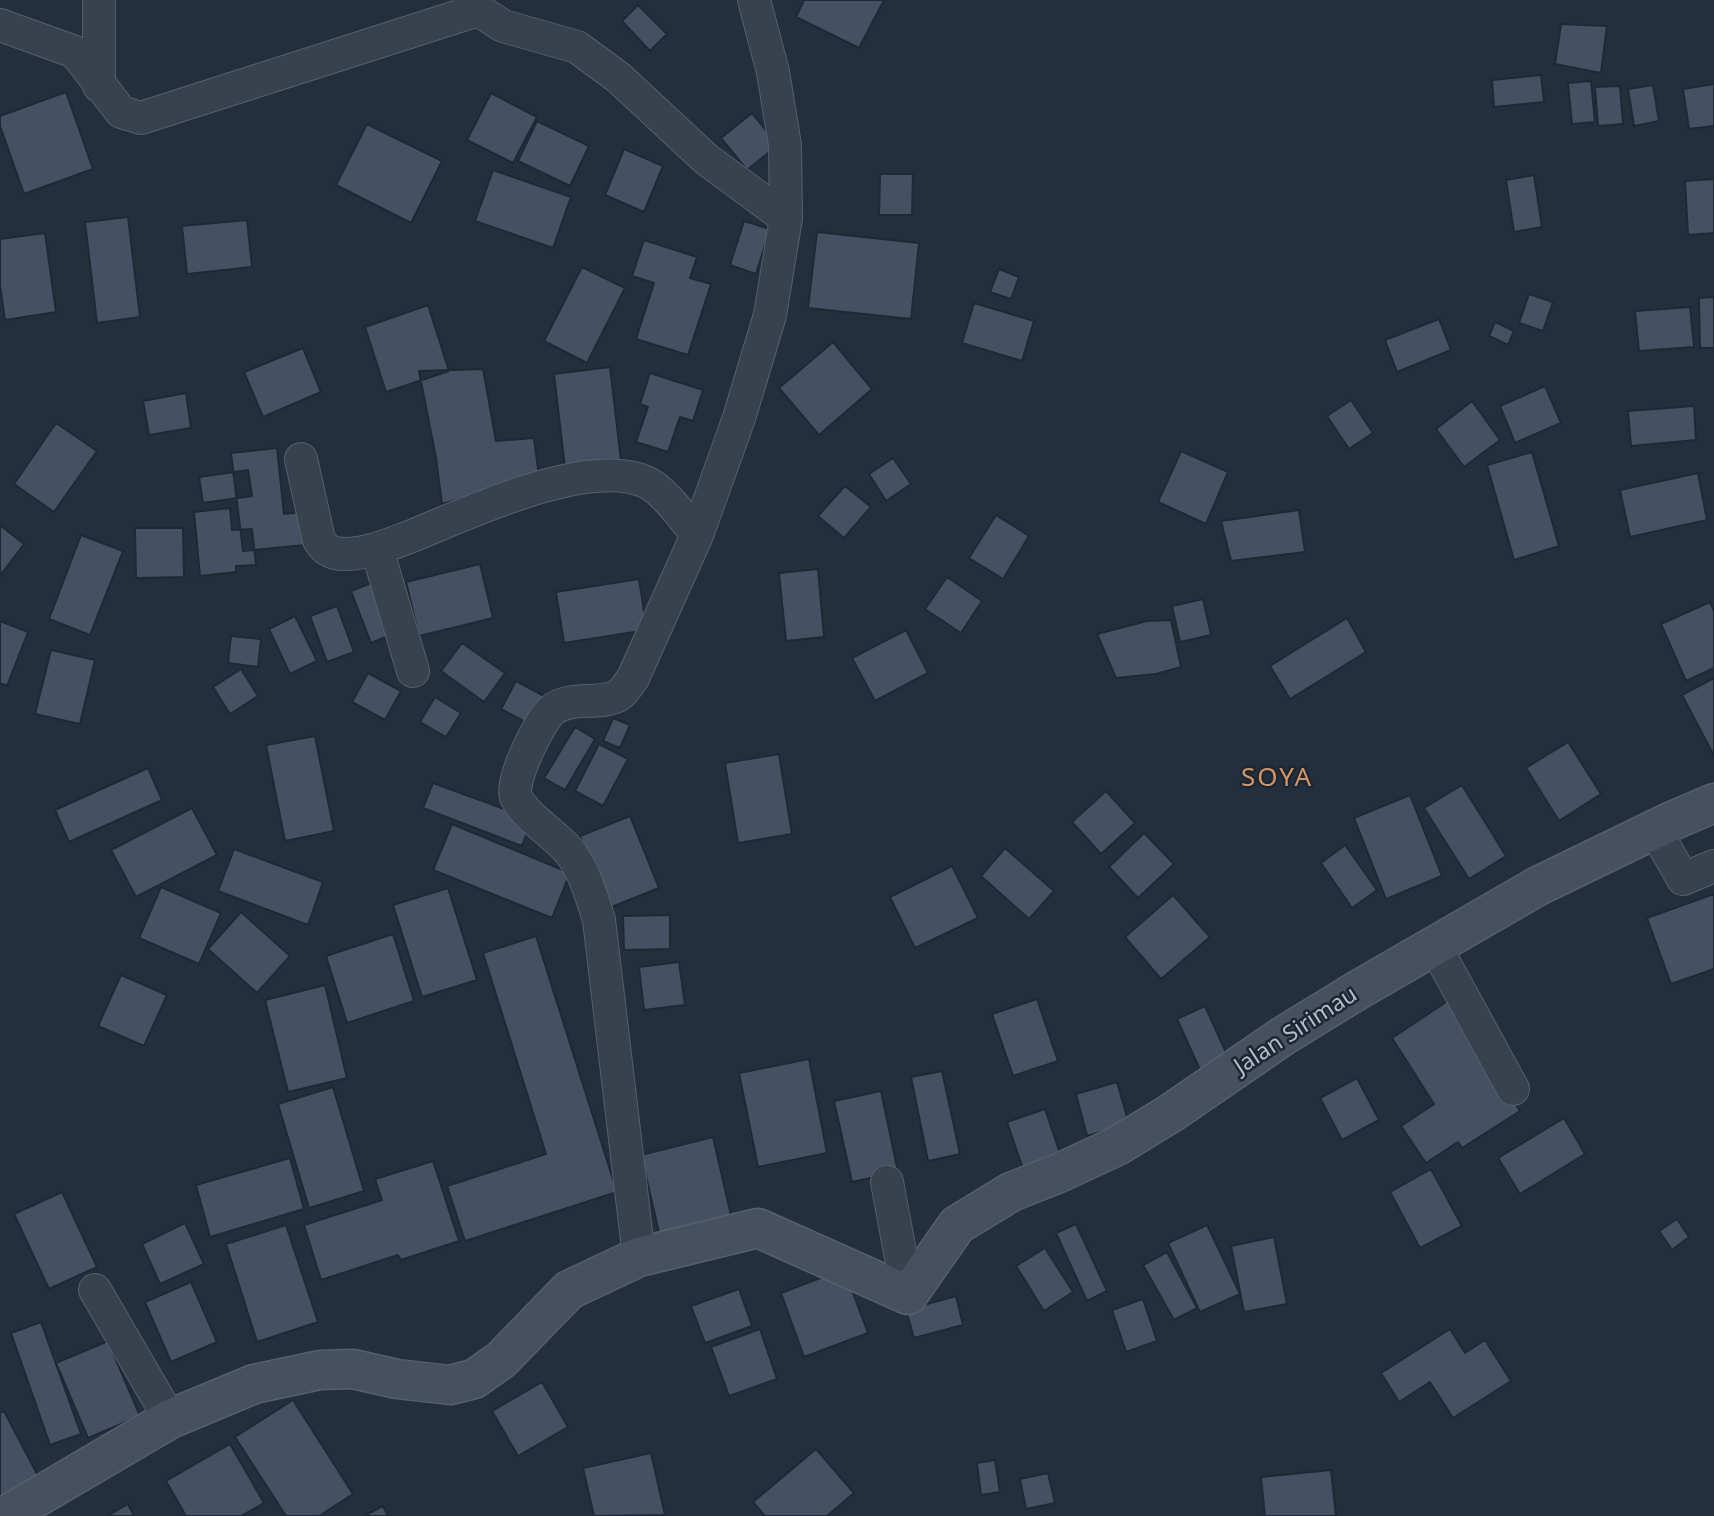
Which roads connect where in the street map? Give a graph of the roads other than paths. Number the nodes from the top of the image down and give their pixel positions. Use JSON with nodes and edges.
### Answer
{"nodes":[{"id":1,"x":99,"y":0,"type":"edge"},
{"id":2,"x":754,"y":0,"type":"edge"},
{"id":3,"x":473,"y":5,"type":"edge"},
{"id":4,"x":0,"y":25,"type":"edge"},
{"id":5,"x":99,"y":86,"type":"junction"},
{"id":6,"x":786,"y":218,"type":"junction"},
{"id":7,"x":301,"y":459,"type":"dead end"},
{"id":8,"x":697,"y":535,"type":"junction"},
{"id":9,"x":377,"y":550,"type":"junction"},
{"id":10,"x":413,"y":671,"type":"dead end"},
{"id":11,"x":1714,"y":803,"type":"edge"},
{"id":12,"x":1655,"y":830,"type":"junction"},
{"id":13,"x":1714,"y":866,"type":"edge"},
{"id":14,"x":1435,"y":946,"type":"junction"},
{"id":15,"x":1513,"y":1089,"type":"dead end"},
{"id":16,"x":887,"y":1182,"type":"dead end"},
{"id":17,"x":639,"y":1257,"type":"junction"},
{"id":18,"x":95,"y":1290,"type":"dead end"},
{"id":19,"x":908,"y":1295,"type":"junction"},
{"id":20,"x":170,"y":1419,"type":"junction"},
{"id":21,"x":5,"y":1516,"type":"edge"}],
"edges":[{"from":1,"to":5,"type":"street"},
{"from":2,"to":6,"type":"street"},
{"from":3,"to":5,"type":"street"},
{"from":3,"to":6,"type":"street"},
{"from":4,"to":5,"type":"street"},
{"from":6,"to":8,"type":"street"},
{"from":7,"to":9,"type":"street"},
{"from":8,"to":9,"type":"street"},
{"from":8,"to":17,"type":"street"},
{"from":9,"to":10,"type":"street"},
{"from":11,"to":12,"type":"main road","name":"Jalan Sirimau"},
{"from":12,"to":13,"type":"street"},
{"from":12,"to":14,"type":"main road","name":"Jalan Sirimau"},
{"from":14,"to":15,"type":"street"},
{"from":14,"to":19,"type":"main road","name":"Jalan Sirimau"},
{"from":16,"to":19,"type":"street"},
{"from":17,"to":19,"type":"main road"},
{"from":17,"to":20,"type":"main road"},
{"from":18,"to":20,"type":"street"},
{"from":20,"to":21,"type":"main road"}]}
